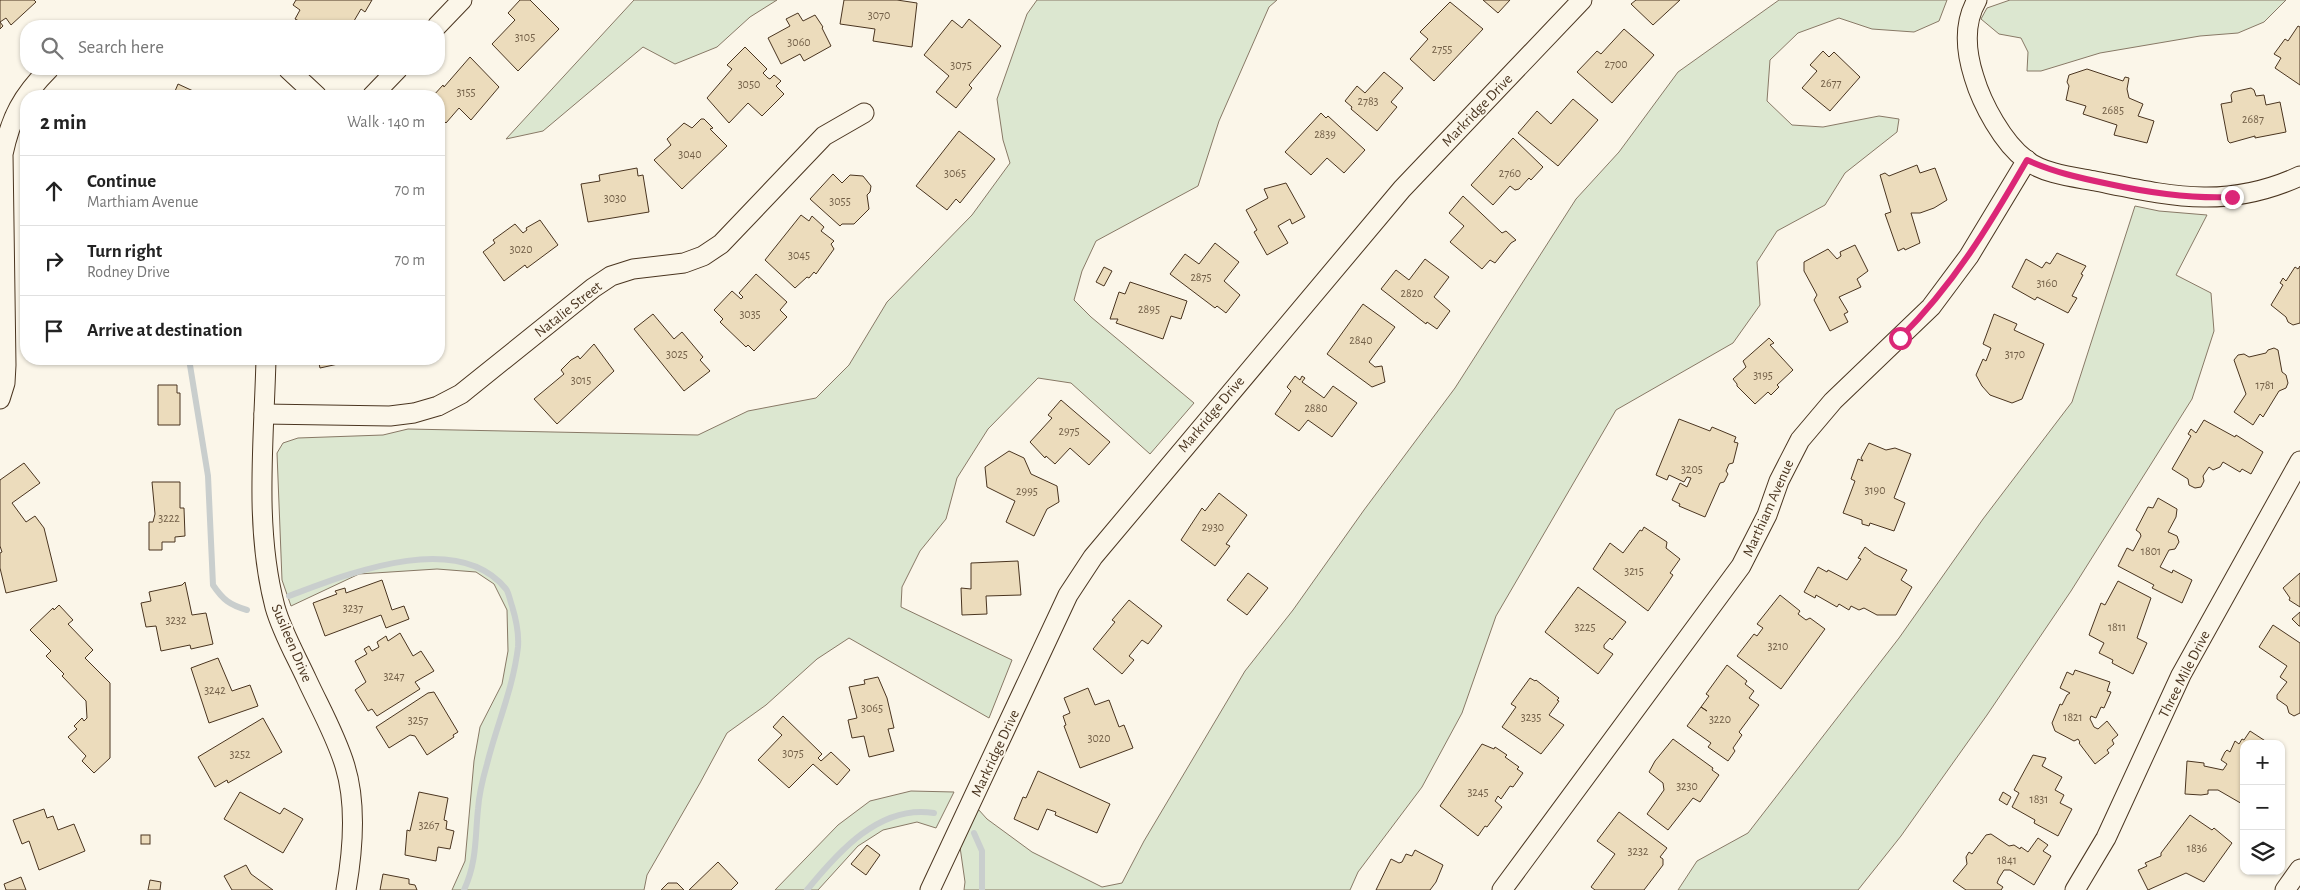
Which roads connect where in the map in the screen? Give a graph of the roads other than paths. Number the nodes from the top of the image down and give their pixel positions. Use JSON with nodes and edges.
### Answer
{"nodes":[{"id":1,"x":462,"y":0,"type":"edge"},
{"id":2,"x":1582,"y":0,"type":"edge"},
{"id":3,"x":1977,"y":0,"type":"edge"},
{"id":4,"x":444,"y":20,"type":"edge"},
{"id":5,"x":43,"y":75,"type":"edge"},
{"id":6,"x":294,"y":75,"type":"edge"},
{"id":7,"x":392,"y":75,"type":"edge"},
{"id":8,"x":30,"y":90,"type":"edge"},
{"id":9,"x":310,"y":90,"type":"edge"},
{"id":10,"x":378,"y":90,"type":"edge"},
{"id":11,"x":20,"y":104,"type":"edge"},
{"id":12,"x":864,"y":113,"type":"dead end"},
{"id":13,"x":2027,"y":160,"type":"junction"},
{"id":14,"x":2300,"y":176,"type":"edge"},
{"id":15,"x":266,"y":365,"type":"edge"},
{"id":16,"x":0,"y":399,"type":"edge"},
{"id":17,"x":264,"y":414,"type":"junction"},
{"id":18,"x":2300,"y":461,"type":"edge"},
{"id":19,"x":2300,"y":868,"type":"edge"},
{"id":20,"x":346,"y":890,"type":"edge"},
{"id":21,"x":930,"y":890,"type":"edge"},
{"id":22,"x":1502,"y":890,"type":"edge"},
{"id":23,"x":2075,"y":890,"type":"edge"},
{"id":24,"x":2285,"y":890,"type":"edge"}],
"edges":[{"from":1,"to":4,"type":"street"},
{"from":2,"to":21,"type":"street","name":"Markridge Drive"},
{"from":3,"to":13,"type":"street"},
{"from":5,"to":8,"type":"street"},
{"from":6,"to":9,"type":"street"},
{"from":7,"to":10,"type":"street"},
{"from":11,"to":16,"type":"street"},
{"from":12,"to":17,"type":"street","name":"Natalie Street"},
{"from":13,"to":14,"type":"street"},
{"from":13,"to":22,"type":"street","name":"Marthiam Avenue"},
{"from":15,"to":17,"type":"street","name":"Susileen Drive"},
{"from":17,"to":20,"type":"street","name":"Susileen Drive"},
{"from":18,"to":23,"type":"street","name":"Three Mile Drive"},
{"from":19,"to":24,"type":"street"}]}
